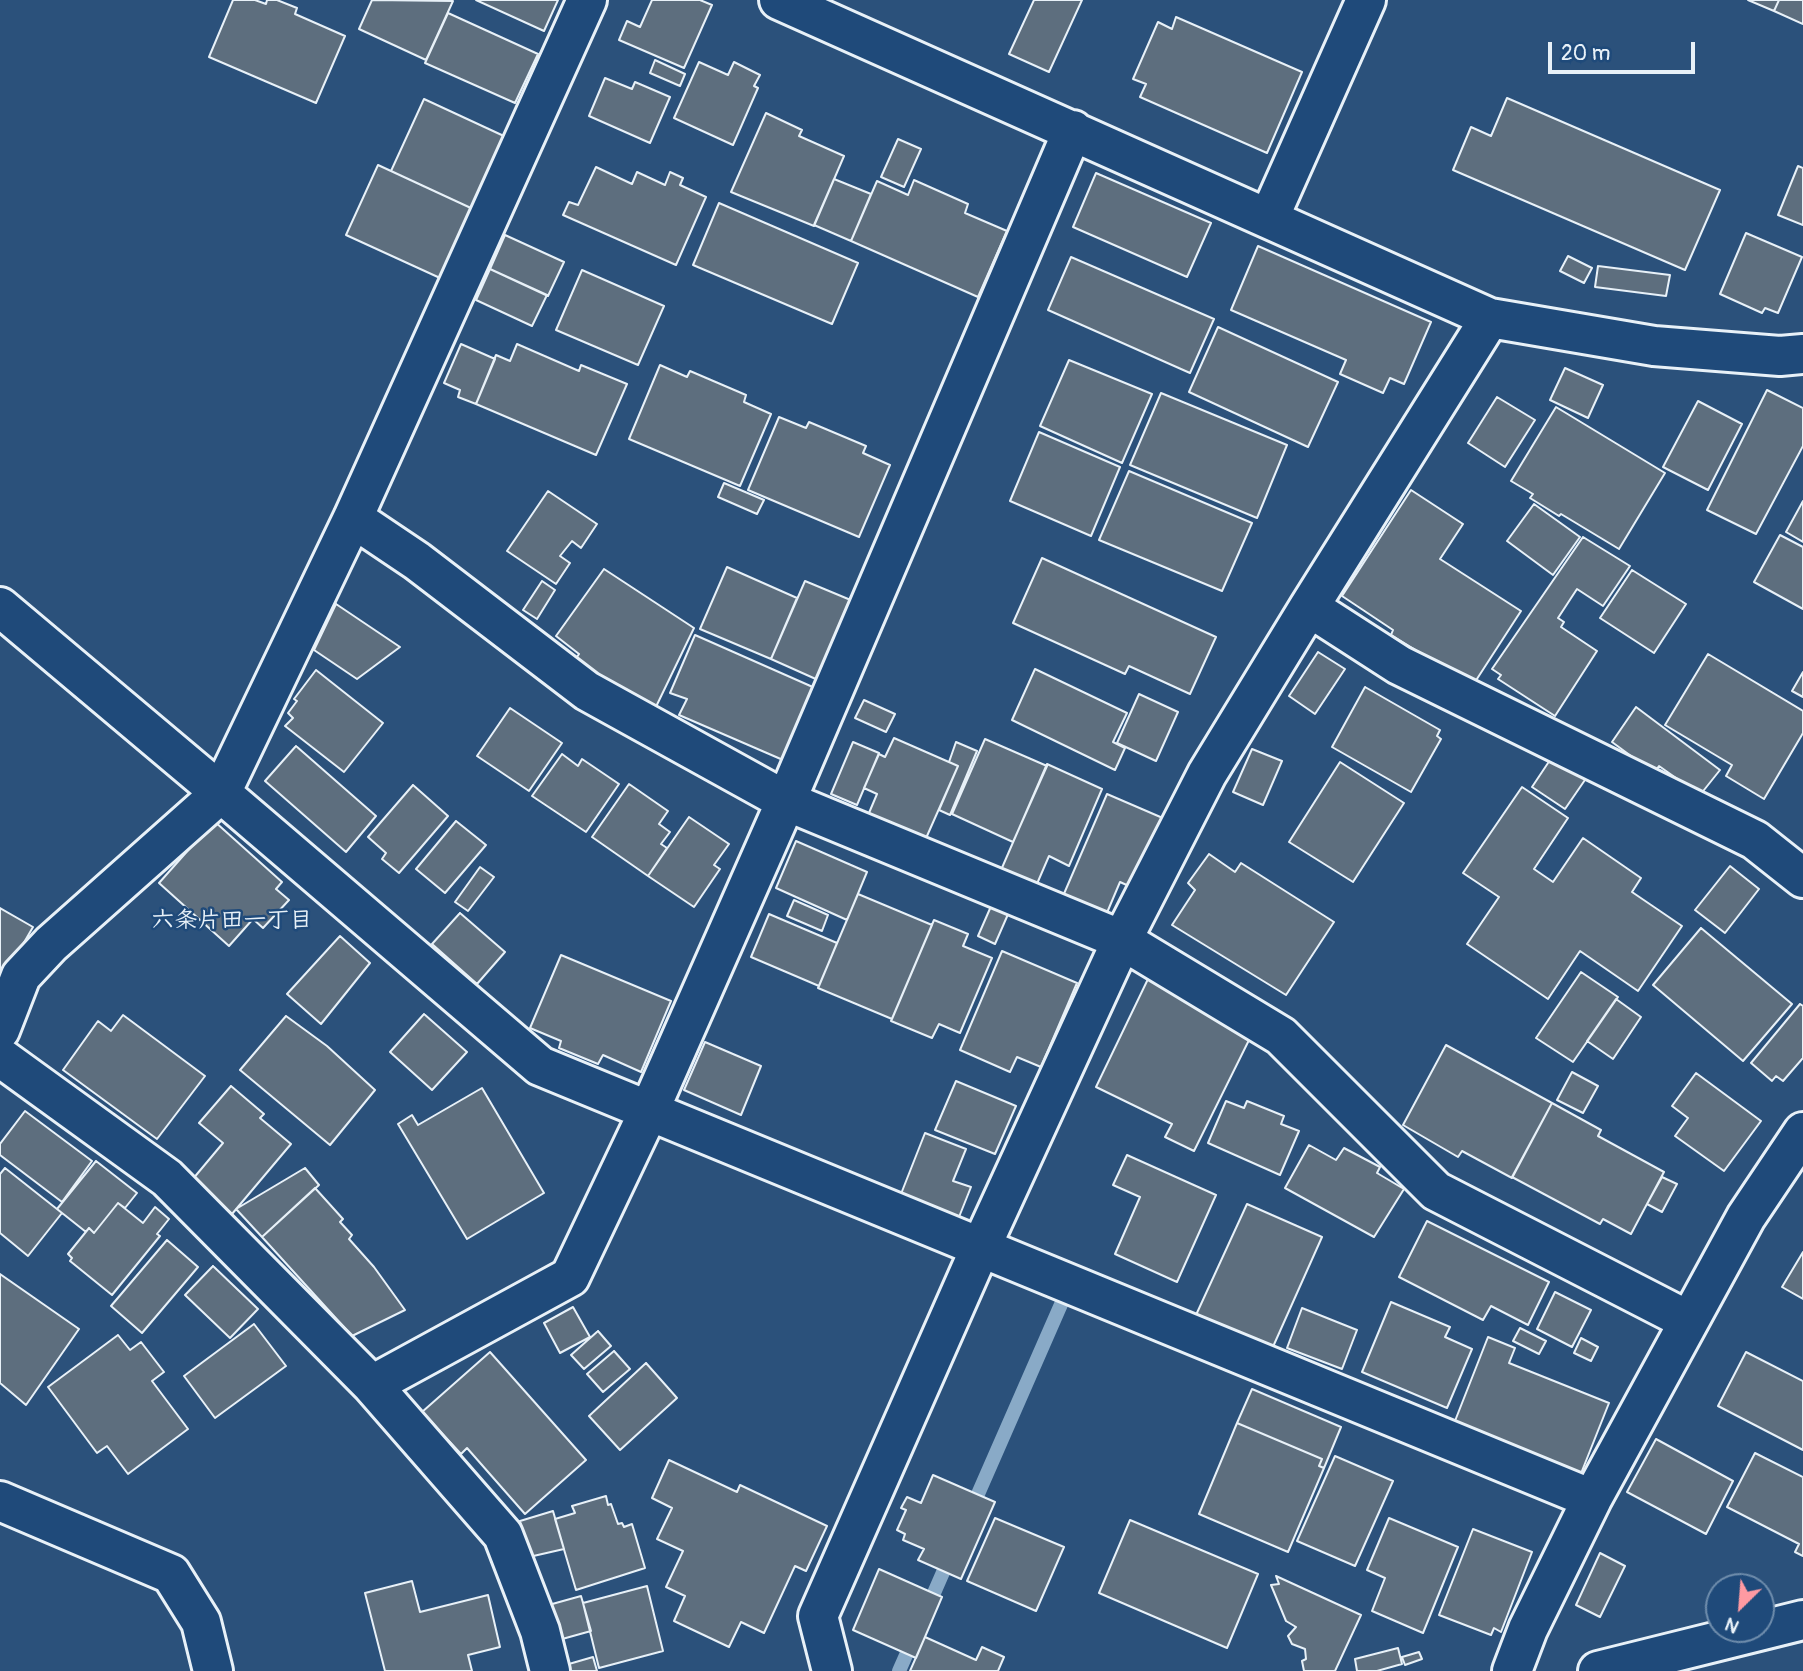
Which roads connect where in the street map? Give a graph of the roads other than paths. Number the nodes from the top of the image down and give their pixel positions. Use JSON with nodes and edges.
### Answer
{"nodes":[{"id":1,"x":587,"y":0,"type":"edge"},
{"id":2,"x":779,"y":0,"type":"edge"},
{"id":3,"x":1366,"y":0,"type":"edge"},
{"id":4,"x":1073,"y":130,"type":"junction"},
{"id":5,"x":1269,"y":218,"type":"junction"},
{"id":6,"x":1490,"y":318,"type":"junction"},
{"id":7,"x":1803,"y":354,"type":"edge"},
{"id":8,"x":353,"y":518,"type":"junction"},
{"id":9,"x":0,"y":607,"type":"edge"},
{"id":10,"x":1309,"y":607,"type":"junction"},
{"id":11,"x":221,"y":793,"type":"junction"},
{"id":12,"x":786,"y":801,"type":"junction"},
{"id":13,"x":1803,"y":878,"type":"edge"},
{"id":14,"x":1122,"y":940,"type":"junction"},
{"id":15,"x":0,"y":1030,"type":"edge"},
{"id":16,"x":0,"y":1057,"type":"edge"},
{"id":17,"x":649,"y":1111,"type":"junction"},
{"id":18,"x":1803,"y":1132,"type":"edge"},
{"id":19,"x":980,"y":1249,"type":"junction"},
{"id":20,"x":1689,"y":1321,"type":"junction"},
{"id":21,"x":372,"y":1385,"type":"junction"},
{"id":22,"x":1592,"y":1499,"type":"junction"},
{"id":23,"x":0,"y":1501,"type":"edge"},
{"id":24,"x":1803,"y":1620,"type":"edge"},
{"id":25,"x":213,"y":1671,"type":"edge"},
{"id":26,"x":550,"y":1671,"type":"edge"},
{"id":27,"x":832,"y":1671,"type":"edge"},
{"id":28,"x":1512,"y":1671,"type":"edge"},
{"id":29,"x":1598,"y":1671,"type":"edge"}],
"edges":[{"from":1,"to":8,"type":"street"},
{"from":2,"to":4,"type":"street"},
{"from":3,"to":5,"type":"street"},
{"from":4,"to":5,"type":"street"},
{"from":4,"to":12,"type":"street"},
{"from":5,"to":6,"type":"street"},
{"from":6,"to":7,"type":"street"},
{"from":6,"to":10,"type":"street"},
{"from":8,"to":11,"type":"street"},
{"from":8,"to":12,"type":"street"},
{"from":9,"to":11,"type":"street"},
{"from":10,"to":13,"type":"street"},
{"from":10,"to":14,"type":"street"},
{"from":11,"to":15,"type":"street"},
{"from":11,"to":17,"type":"street"},
{"from":12,"to":14,"type":"street"},
{"from":12,"to":17,"type":"street"},
{"from":14,"to":19,"type":"street"},
{"from":14,"to":20,"type":"street"},
{"from":16,"to":21,"type":"street"},
{"from":17,"to":19,"type":"street"},
{"from":17,"to":21,"type":"street"},
{"from":18,"to":20,"type":"street"},
{"from":19,"to":22,"type":"street"},
{"from":19,"to":27,"type":"street"},
{"from":20,"to":22,"type":"street"},
{"from":21,"to":26,"type":"street"},
{"from":22,"to":28,"type":"street"},
{"from":23,"to":25,"type":"street"},
{"from":24,"to":29,"type":"street"}]}
